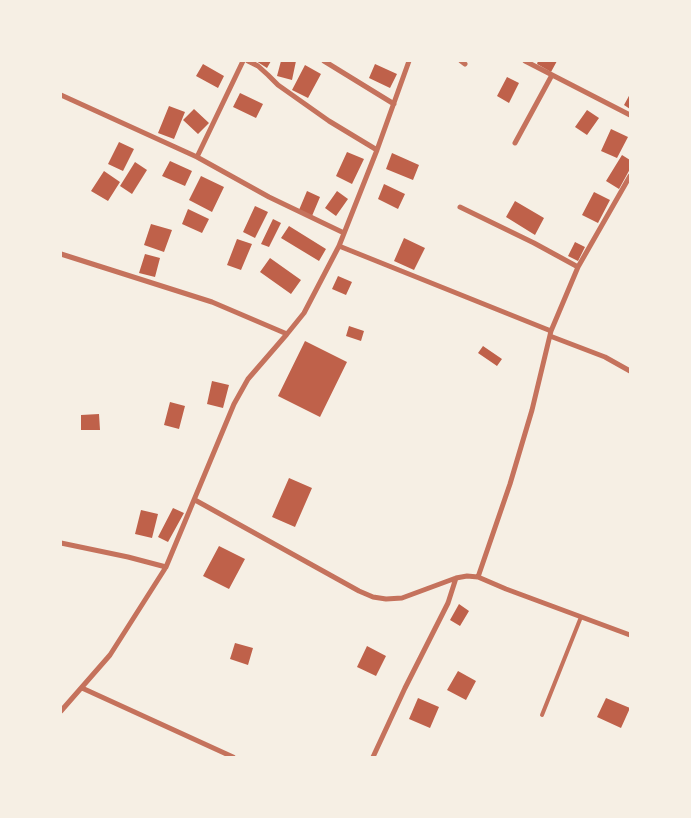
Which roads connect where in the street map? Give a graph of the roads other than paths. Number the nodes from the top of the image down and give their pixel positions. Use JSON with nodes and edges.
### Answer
{"nodes":[{"id":1,"x":244,"y":61,"type":"edge"},
{"id":2,"x":248,"y":61,"type":"edge"},
{"id":3,"x":324,"y":61,"type":"edge"},
{"id":4,"x":409,"y":61,"type":"edge"},
{"id":5,"x":525,"y":61,"type":"edge"},
{"id":6,"x":552,"y":75,"type":"junction"},
{"id":7,"x":61,"y":95,"type":"edge"},
{"id":8,"x":394,"y":104,"type":"junction"},
{"id":9,"x":630,"y":115,"type":"edge"},
{"id":10,"x":515,"y":143,"type":"dead end"},
{"id":11,"x":377,"y":150,"type":"junction"},
{"id":12,"x":197,"y":157,"type":"junction"},
{"id":13,"x":630,"y":176,"type":"edge"},
{"id":14,"x":627,"y":187,"type":"edge"},
{"id":15,"x":460,"y":207,"type":"dead end"},
{"id":16,"x":344,"y":232,"type":"junction"},
{"id":17,"x":339,"y":246,"type":"junction"},
{"id":18,"x":61,"y":254,"type":"edge"},
{"id":19,"x":578,"y":266,"type":"junction"},
{"id":20,"x":287,"y":334,"type":"junction"},
{"id":21,"x":551,"y":334,"type":"junction"},
{"id":22,"x":630,"y":371,"type":"edge"},
{"id":23,"x":195,"y":500,"type":"junction"},
{"id":24,"x":61,"y":543,"type":"edge"},
{"id":25,"x":166,"y":567,"type":"junction"},
{"id":26,"x":478,"y":577,"type":"junction"},
{"id":27,"x":456,"y":578,"type":"junction"},
{"id":28,"x":581,"y":617,"type":"junction"},
{"id":29,"x":630,"y":635,"type":"edge"},
{"id":30,"x":82,"y":688,"type":"junction"},
{"id":31,"x":61,"y":711,"type":"edge"},
{"id":32,"x":542,"y":715,"type":"dead end"},
{"id":33,"x":232,"y":757,"type":"edge"},
{"id":34,"x":373,"y":757,"type":"edge"}],
"edges":[{"from":1,"to":12,"type":"street"},
{"from":2,"to":11,"type":"street"},
{"from":3,"to":8,"type":"street"},
{"from":4,"to":8,"type":"street"},
{"from":5,"to":6,"type":"street"},
{"from":6,"to":9,"type":"street"},
{"from":6,"to":10,"type":"street"},
{"from":7,"to":12,"type":"street"},
{"from":8,"to":11,"type":"street"},
{"from":11,"to":16,"type":"street"},
{"from":12,"to":16,"type":"street"},
{"from":13,"to":14,"type":"street"},
{"from":14,"to":19,"type":"street"},
{"from":15,"to":19,"type":"street"},
{"from":16,"to":17,"type":"street"},
{"from":17,"to":20,"type":"street"},
{"from":17,"to":21,"type":"street"},
{"from":18,"to":20,"type":"street"},
{"from":19,"to":21,"type":"street"},
{"from":20,"to":23,"type":"street"},
{"from":21,"to":22,"type":"street"},
{"from":21,"to":26,"type":"street"},
{"from":23,"to":25,"type":"street"},
{"from":23,"to":27,"type":"street"},
{"from":24,"to":25,"type":"street"},
{"from":25,"to":30,"type":"street"},
{"from":26,"to":27,"type":"street"},
{"from":26,"to":28,"type":"street"},
{"from":27,"to":34,"type":"street"},
{"from":28,"to":29,"type":"street"},
{"from":28,"to":32,"type":"lane"},
{"from":30,"to":31,"type":"street"},
{"from":30,"to":33,"type":"street"}]}
